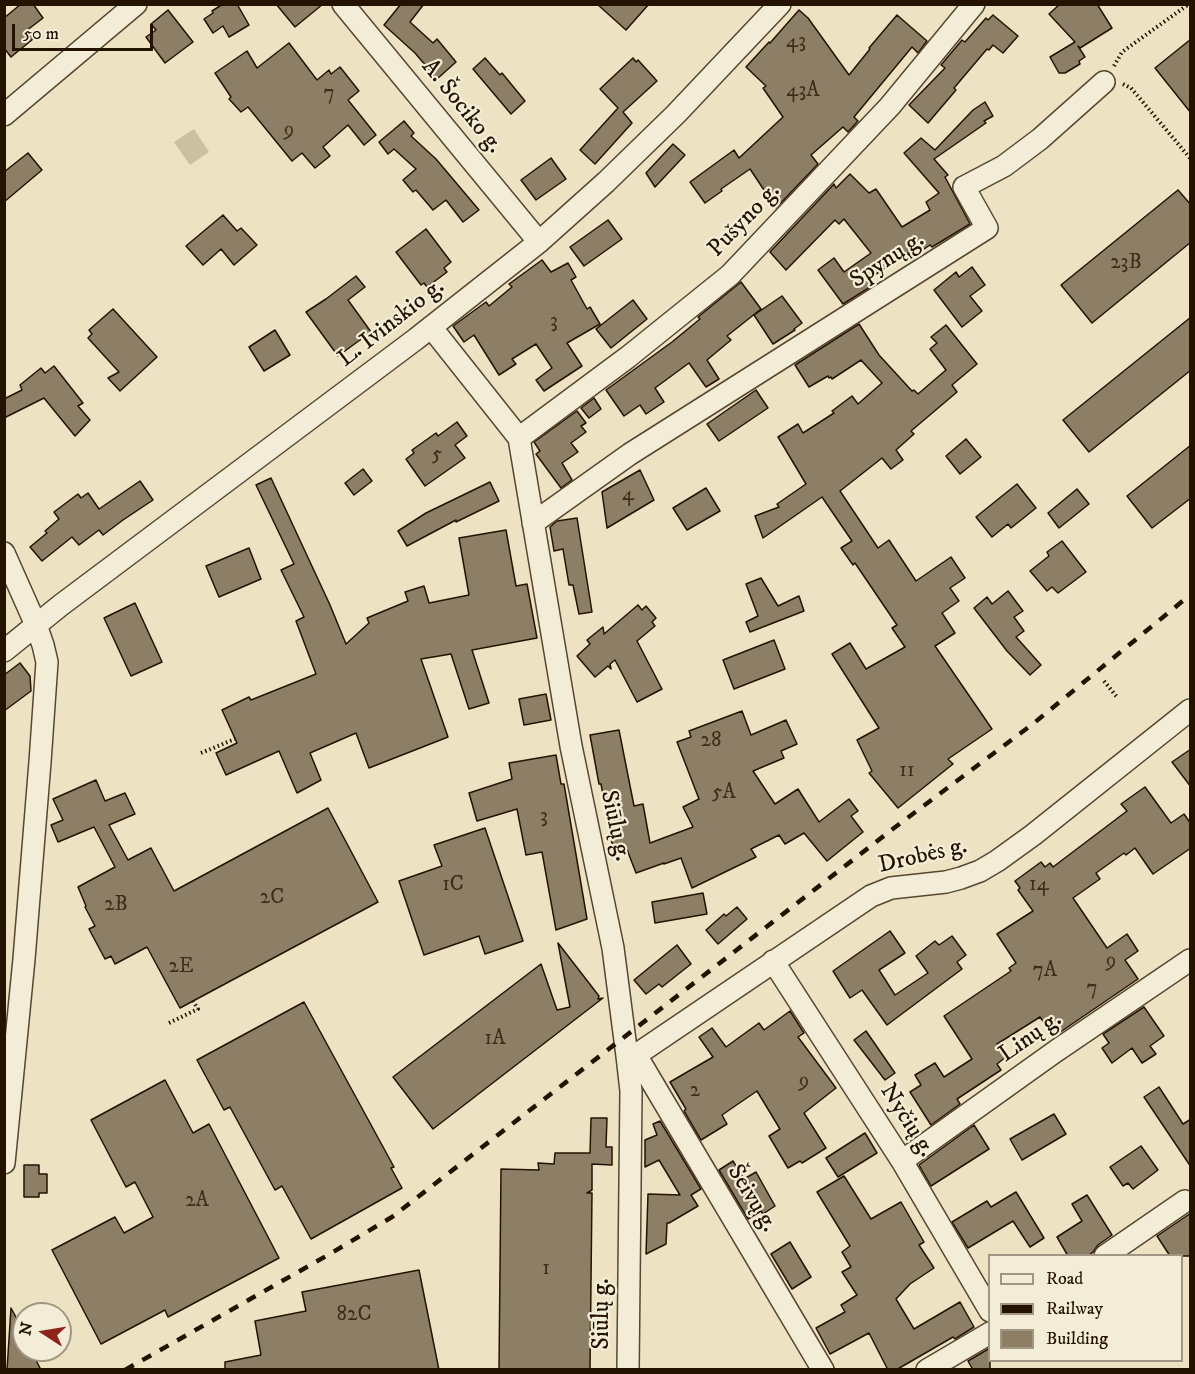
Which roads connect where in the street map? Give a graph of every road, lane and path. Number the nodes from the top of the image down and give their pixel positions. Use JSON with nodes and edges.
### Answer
{"nodes":[{"id":1,"x":136,"y":4,"type":"edge"},
{"id":2,"x":344,"y":4,"type":"edge"},
{"id":3,"x":780,"y":4,"type":"edge"},
{"id":4,"x":974,"y":4,"type":"edge"},
{"id":5,"x":1189,"y":4,"type":"edge"},
{"id":6,"x":1104,"y":82,"type":"junction"},
{"id":7,"x":4,"y":116,"type":"edge"},
{"id":8,"x":1191,"y":158,"type":"edge"},
{"id":9,"x":539,"y":242,"type":"junction"},
{"id":10,"x":431,"y":327,"type":"junction"},
{"id":11,"x":519,"y":438,"type":"junction"},
{"id":12,"x":533,"y":523,"type":"junction"},
{"id":13,"x":4,"y":553,"type":"edge"},
{"id":14,"x":36,"y":625,"type":"junction"},
{"id":15,"x":4,"y":651,"type":"edge"},
{"id":16,"x":1104,"y":681,"type":"dead end"},
{"id":17,"x":1117,"y":697,"type":"dead end"},
{"id":18,"x":1191,"y":710,"type":"edge"},
{"id":19,"x":235,"y":739,"type":"dead end"},
{"id":20,"x":201,"y":753,"type":"dead end"},
{"id":21,"x":1191,"y":960,"type":"edge"},
{"id":22,"x":773,"y":961,"type":"junction"},
{"id":23,"x":193,"y":1001,"type":"dead end"},
{"id":24,"x":169,"y":1023,"type":"dead end"},
{"id":25,"x":631,"y":1056,"type":"junction"},
{"id":26,"x":902,"y":1161,"type":"junction"},
{"id":27,"x":4,"y":1163,"type":"edge"},
{"id":28,"x":1185,"y":1201,"type":"dead end"},
{"id":29,"x":1108,"y":1254,"type":"edge"},
{"id":30,"x":988,"y":1308,"type":"edge"},
{"id":31,"x":988,"y":1334,"type":"edge"},
{"id":32,"x":940,"y":1366,"type":"edge"},
{"id":33,"x":628,"y":1370,"type":"edge"},
{"id":34,"x":823,"y":1370,"type":"edge"}],
"edges":[{"from":1,"to":7,"type":"street"},
{"from":2,"to":9,"type":"street","name":"A. Šociko g."},
{"from":3,"to":9,"type":"street","name":"L. Ivinskio g."},
{"from":4,"to":11,"type":"street","name":"Pušyno g."},
{"from":5,"to":6,"type":"path"},
{"from":6,"to":8,"type":"path"},
{"from":6,"to":12,"type":"street","name":"Spynų g."},
{"from":9,"to":10,"type":"street","name":"L. Ivinskio g."},
{"from":10,"to":11,"type":"street","name":"Siūlų g."},
{"from":10,"to":14,"type":"street","name":"L. Ivinskio g."},
{"from":11,"to":12,"type":"street","name":"Siūlų g."},
{"from":12,"to":25,"type":"street","name":"Siūlų g."},
{"from":13,"to":14,"type":"street"},
{"from":14,"to":15,"type":"street","name":"L. Ivinskio g."},
{"from":14,"to":27,"type":"street"},
{"from":16,"to":17,"type":"path"},
{"from":18,"to":22,"type":"street","name":"Drobės g."},
{"from":19,"to":20,"type":"path"},
{"from":21,"to":26,"type":"street","name":"Linų g."},
{"from":22,"to":25,"type":"street","name":"Drobės g."},
{"from":22,"to":26,"type":"street","name":"Nyčių g."},
{"from":23,"to":24,"type":"path"},
{"from":25,"to":33,"type":"street","name":"Siūlų g."},
{"from":25,"to":34,"type":"street","name":"Šeivų g."},
{"from":26,"to":30,"type":"street","name":"Nyčių g."},
{"from":28,"to":29,"type":"street"},
{"from":31,"to":32,"type":"street"}]}
